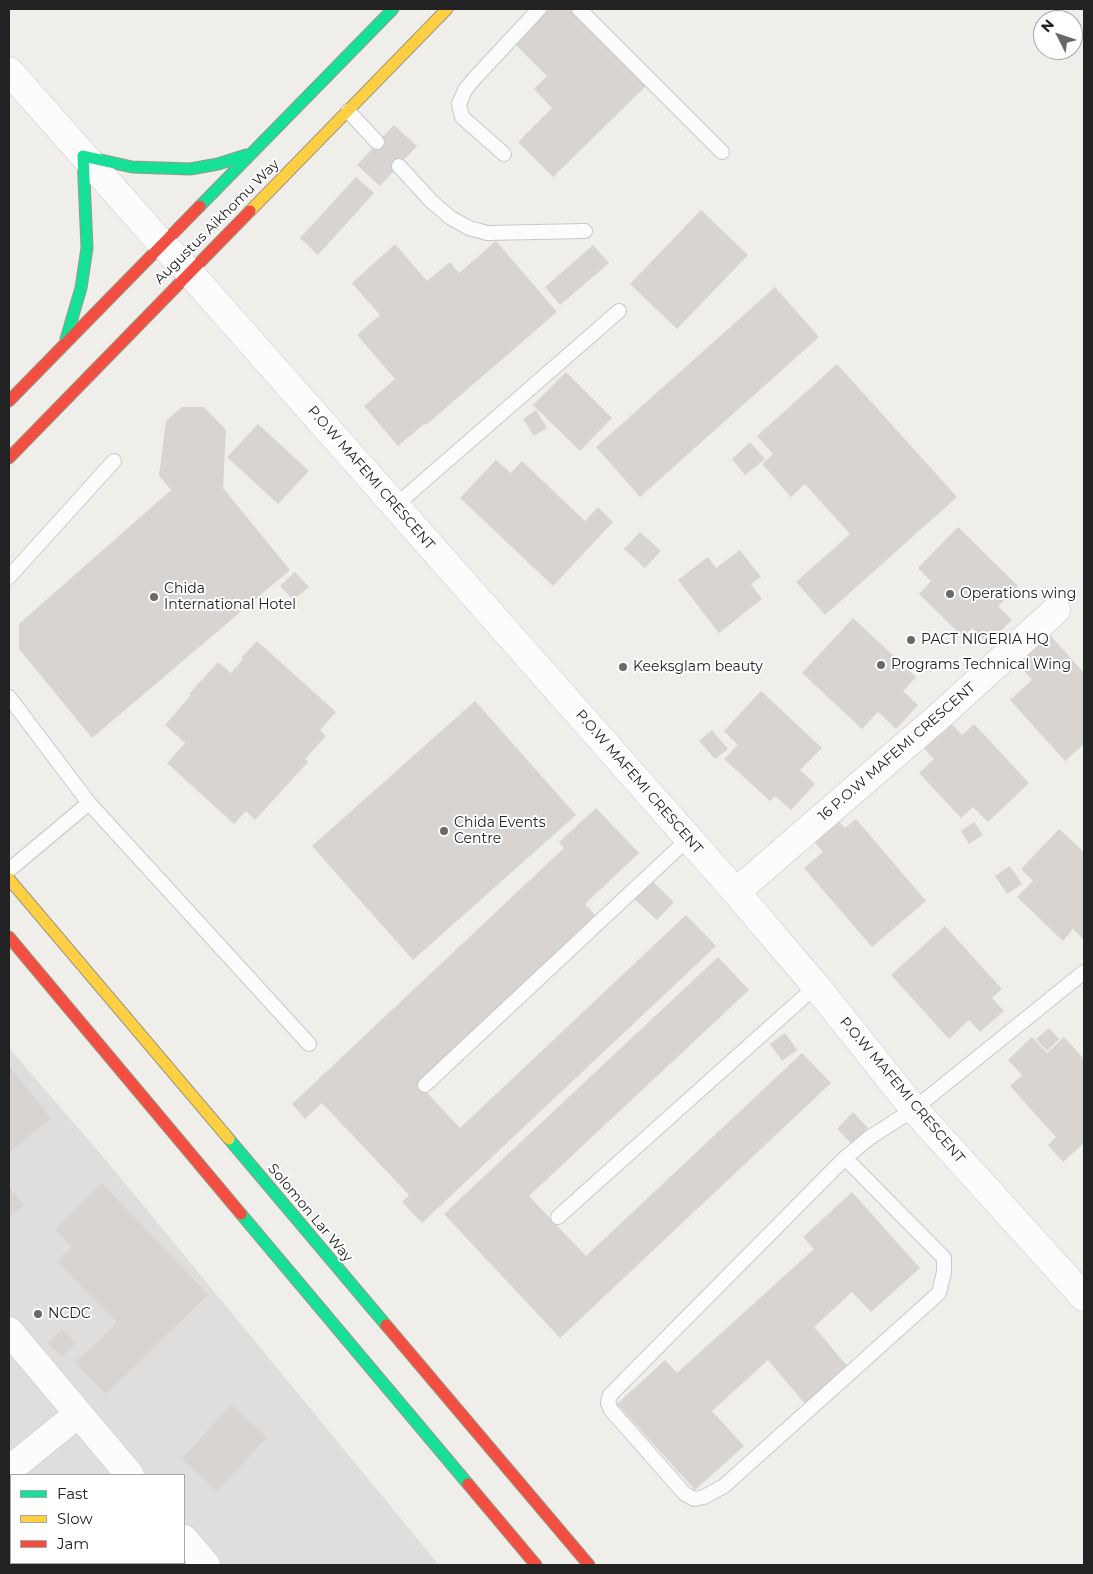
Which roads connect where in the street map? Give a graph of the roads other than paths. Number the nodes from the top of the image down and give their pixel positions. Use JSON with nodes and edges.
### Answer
{"nodes":[{"id":1,"x":393,"y":9,"type":"edge"},
{"id":2,"x":448,"y":9,"type":"edge"},
{"id":3,"x":539,"y":9,"type":"edge"},
{"id":4,"x":579,"y":9,"type":"edge"},
{"id":5,"x":9,"y":71,"type":"edge"},
{"id":6,"x":348,"y":111,"type":"junction"},
{"id":7,"x":377,"y":142,"type":"dead end"},
{"id":8,"x":722,"y":152,"type":"dead end"},
{"id":9,"x":251,"y":153,"type":"junction"},
{"id":10,"x":504,"y":154,"type":"dead end"},
{"id":11,"x":84,"y":156,"type":"junction"},
{"id":12,"x":399,"y":166,"type":"dead end"},
{"id":13,"x":585,"y":231,"type":"dead end"},
{"id":14,"x":162,"y":244,"type":"junction"},
{"id":15,"x":189,"y":272,"type":"junction"},
{"id":16,"x":620,"y":311,"type":"dead end"},
{"id":17,"x":65,"y":343,"type":"junction"},
{"id":18,"x":9,"y":401,"type":"edge"},
{"id":19,"x":9,"y":458,"type":"edge"},
{"id":20,"x":114,"y":461,"type":"dead end"},
{"id":21,"x":395,"y":506,"type":"junction"},
{"id":22,"x":9,"y":576,"type":"edge"},
{"id":23,"x":1056,"y":610,"type":"dead end"},
{"id":24,"x":9,"y":698,"type":"edge"},
{"id":25,"x":89,"y":803,"type":"junction"},
{"id":26,"x":689,"y":838,"type":"junction"},
{"id":27,"x":9,"y":870,"type":"edge"},
{"id":28,"x":9,"y":879,"type":"edge"},
{"id":29,"x":736,"y":892,"type":"junction"},
{"id":30,"x":9,"y":936,"type":"edge"},
{"id":31,"x":1084,"y":972,"type":"edge"},
{"id":32,"x":816,"y":986,"type":"junction"},
{"id":33,"x":309,"y":1044,"type":"dead end"},
{"id":34,"x":425,"y":1086,"type":"dead end"},
{"id":35,"x":914,"y":1109,"type":"junction"},
{"id":36,"x":846,"y":1158,"type":"junction"},
{"id":37,"x":558,"y":1217,"type":"dead end"},
{"id":38,"x":1084,"y":1297,"type":"edge"},
{"id":39,"x":9,"y":1331,"type":"edge"},
{"id":40,"x":78,"y":1414,"type":"junction"},
{"id":41,"x":9,"y":1470,"type":"edge"},
{"id":42,"x":129,"y":1474,"type":"edge"},
{"id":43,"x":185,"y":1540,"type":"edge"},
{"id":44,"x":206,"y":1565,"type":"edge"},
{"id":45,"x":536,"y":1565,"type":"edge"},
{"id":46,"x":589,"y":1565,"type":"edge"}],
"edges":[{"from":1,"to":9,"type":"street","name":"Augustus Aikhomu Way"},
{"from":2,"to":6,"type":"street","name":"Augustus Aikhomu Way"},
{"from":3,"to":10,"type":"lane"},
{"from":4,"to":8,"type":"lane"},
{"from":5,"to":11,"type":"street","name":"P.O.W MAFEMI CRESCENT"},
{"from":6,"to":7,"type":"lane"},
{"from":6,"to":15,"type":"street","name":"Augustus Aikhomu Way"},
{"from":9,"to":11,"type":"street"},
{"from":9,"to":14,"type":"street","name":"Augustus Aikhomu Way"},
{"from":11,"to":14,"type":"street","name":"P.O.W MAFEMI CRESCENT"},
{"from":11,"to":17,"type":"street"},
{"from":12,"to":13,"type":"lane"},
{"from":14,"to":15,"type":"street","name":"P.O.W MAFEMI CRESCENT"},
{"from":14,"to":17,"type":"street","name":"Augustus Aikhomu Way"},
{"from":15,"to":19,"type":"street","name":"Augustus Aikhomu Way"},
{"from":15,"to":21,"type":"street","name":"P.O.W MAFEMI CRESCENT"},
{"from":16,"to":21,"type":"lane"},
{"from":17,"to":18,"type":"street","name":"Augustus Aikhomu Way"},
{"from":20,"to":22,"type":"lane"},
{"from":21,"to":26,"type":"street","name":"P.O.W MAFEMI CRESCENT"},
{"from":23,"to":29,"type":"street","name":"16 P.O.W MAFEMI CRESCENT"},
{"from":24,"to":25,"type":"lane"},
{"from":25,"to":27,"type":"lane"},
{"from":25,"to":33,"type":"lane"},
{"from":26,"to":29,"type":"street","name":"P.O.W MAFEMI CRESCENT"},
{"from":26,"to":34,"type":"lane"},
{"from":28,"to":46,"type":"street","name":"Solomon Lar Way"},
{"from":29,"to":32,"type":"street","name":"P.O.W MAFEMI CRESCENT"},
{"from":30,"to":45,"type":"street"},
{"from":31,"to":35,"type":"lane"},
{"from":32,"to":35,"type":"street","name":"P.O.W MAFEMI CRESCENT"},
{"from":32,"to":37,"type":"lane"},
{"from":35,"to":36,"type":"lane"},
{"from":35,"to":38,"type":"street","name":"P.O.W MAFEMI CRESCENT"},
{"from":36,"to":36,"type":"lane"},
{"from":39,"to":40,"type":"street"},
{"from":40,"to":41,"type":"street"},
{"from":40,"to":42,"type":"street"},
{"from":43,"to":44,"type":"street"}]}
